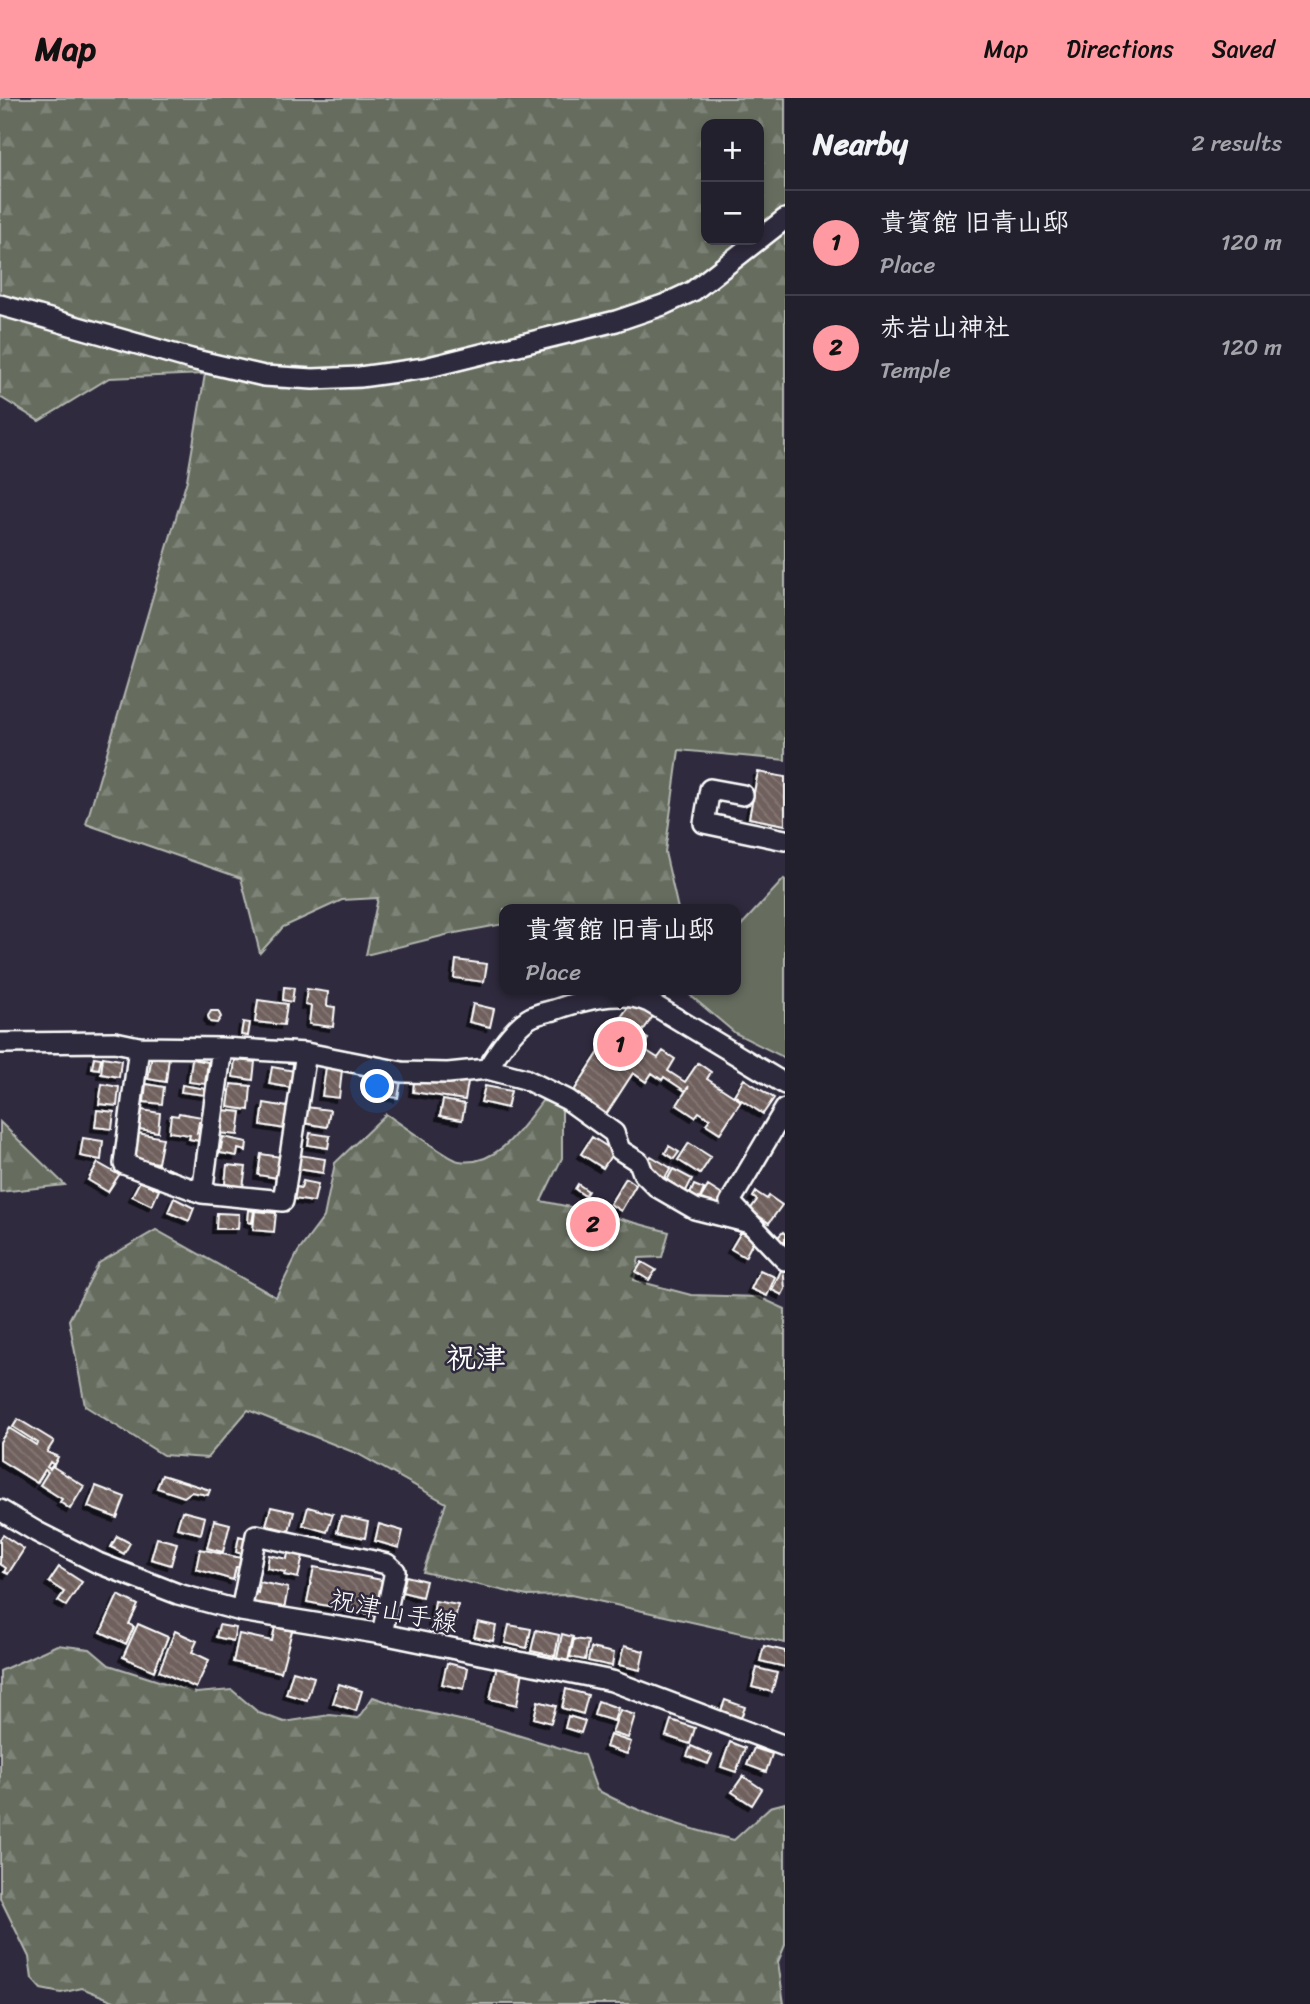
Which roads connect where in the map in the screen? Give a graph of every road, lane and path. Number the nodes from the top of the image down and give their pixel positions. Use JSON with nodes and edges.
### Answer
{"nodes":[{"id":1,"x":785,"y":219,"type":"edge"},
{"id":2,"x":0,"y":305,"type":"edge"},
{"id":3,"x":743,"y":796,"type":"dead end"},
{"id":4,"x":785,"y":840,"type":"edge"},
{"id":5,"x":0,"y":1043,"type":"edge"},
{"id":6,"x":139,"y":1047,"type":"junction"},
{"id":7,"x":222,"y":1048,"type":"junction"},
{"id":8,"x":306,"y":1053,"type":"junction"},
{"id":9,"x":487,"y":1069,"type":"junction"},
{"id":10,"x":785,"y":1084,"type":"edge"},
{"id":11,"x":785,"y":1109,"type":"edge"},
{"id":12,"x":202,"y":1194,"type":"junction"},
{"id":13,"x":750,"y":1223,"type":"junction"},
{"id":14,"x":785,"y":1260,"type":"edge"},
{"id":15,"x":0,"y":1510,"type":"edge"},
{"id":16,"x":241,"y":1611,"type":"junction"},
{"id":17,"x":383,"y":1634,"type":"junction"},
{"id":18,"x":785,"y":1746,"type":"edge"}],
"edges":[{"from":1,"to":2,"type":"street"},
{"from":3,"to":4,"type":"street"},
{"from":5,"to":6,"type":"street"},
{"from":6,"to":7,"type":"street"},
{"from":6,"to":12,"type":"street"},
{"from":7,"to":8,"type":"street"},
{"from":7,"to":12,"type":"street"},
{"from":8,"to":9,"type":"street"},
{"from":8,"to":12,"type":"street"},
{"from":9,"to":10,"type":"street"},
{"from":9,"to":13,"type":"street"},
{"from":11,"to":13,"type":"street"},
{"from":13,"to":14,"type":"street"},
{"from":15,"to":16,"type":"street","name":"祝津山手線"},
{"from":16,"to":17,"type":"street","name":"祝津山手線"},
{"from":16,"to":17,"type":"street"},
{"from":17,"to":18,"type":"street","name":"祝津山手線"}]}
